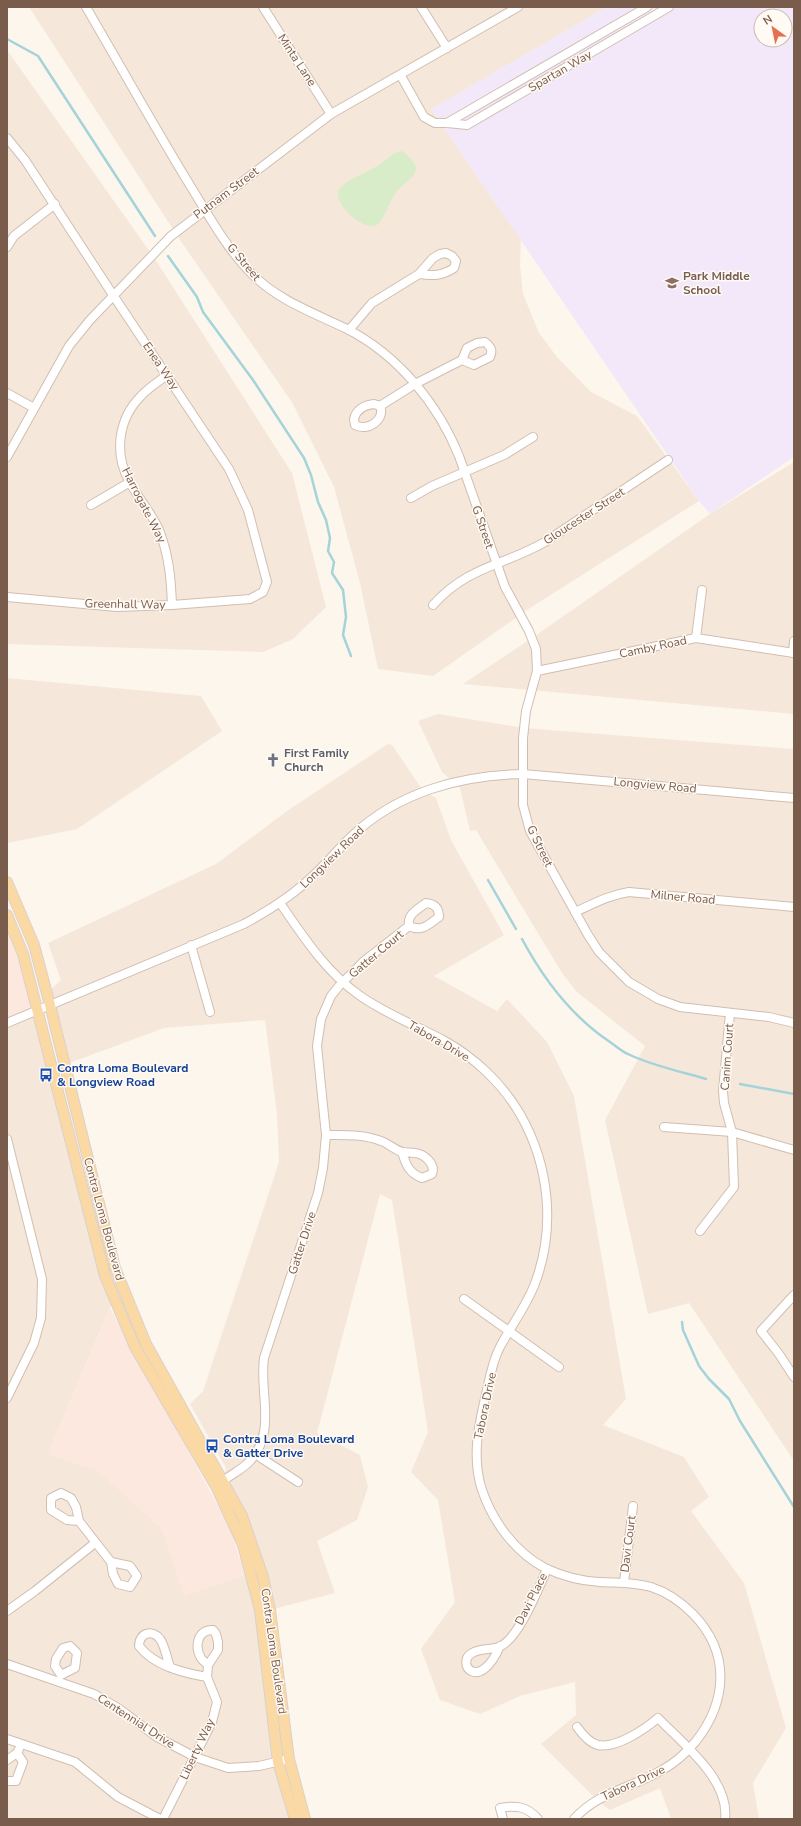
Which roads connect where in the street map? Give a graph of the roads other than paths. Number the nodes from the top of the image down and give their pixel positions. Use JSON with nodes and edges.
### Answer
{"nodes":[{"id":1,"x":86,"y":7,"type":"edge"},
{"id":2,"x":263,"y":7,"type":"edge"},
{"id":3,"x":421,"y":7,"type":"edge"},
{"id":4,"x":518,"y":7,"type":"edge"},
{"id":5,"x":647,"y":7,"type":"edge"},
{"id":6,"x":669,"y":7,"type":"edge"},
{"id":7,"x":447,"y":48,"type":"junction"},
{"id":8,"x":401,"y":76,"type":"junction"},
{"id":9,"x":331,"y":114,"type":"junction"},
{"id":10,"x":447,"y":122,"type":"junction"},
{"id":11,"x":7,"y":138,"type":"edge"},
{"id":12,"x":55,"y":204,"type":"junction"},
{"id":13,"x":205,"y":209,"type":"junction"},
{"id":14,"x":7,"y":247,"type":"edge"},
{"id":15,"x":419,"y":274,"type":"dead end"},
{"id":16,"x":113,"y":295,"type":"junction"},
{"id":17,"x":349,"y":330,"type":"junction"},
{"id":18,"x":462,"y":360,"type":"dead end"},
{"id":19,"x":167,"y":375,"type":"junction"},
{"id":20,"x":415,"y":384,"type":"junction"},
{"id":21,"x":7,"y":394,"type":"edge"},
{"id":22,"x":380,"y":406,"type":"dead end"},
{"id":23,"x":34,"y":408,"type":"junction"},
{"id":24,"x":533,"y":437,"type":"dead end"},
{"id":25,"x":7,"y":457,"type":"edge"},
{"id":26,"x":668,"y":460,"type":"dead end"},
{"id":27,"x":465,"y":472,"type":"junction"},
{"id":28,"x":130,"y":482,"type":"junction"},
{"id":29,"x":411,"y":498,"type":"dead end"},
{"id":30,"x":91,"y":505,"type":"dead end"},
{"id":31,"x":496,"y":563,"type":"junction"},
{"id":32,"x":702,"y":590,"type":"dead end"},
{"id":33,"x":7,"y":597,"type":"edge"},
{"id":34,"x":244,"y":600,"type":"joint"},
{"id":35,"x":172,"y":605,"type":"junction"},
{"id":36,"x":433,"y":605,"type":"dead end"},
{"id":37,"x":696,"y":638,"type":"junction"},
{"id":38,"x":794,"y":641,"type":"edge"},
{"id":39,"x":793,"y":653,"type":"edge"},
{"id":40,"x":537,"y":671,"type":"junction"},
{"id":41,"x":523,"y":774,"type":"junction"},
{"id":42,"x":794,"y":798,"type":"edge"},
{"id":43,"x":7,"y":882,"type":"edge"},
{"id":44,"x":280,"y":903,"type":"junction"},
{"id":45,"x":794,"y":907,"type":"edge"},
{"id":46,"x":575,"y":912,"type":"junction"},
{"id":47,"x":7,"y":915,"type":"edge"},
{"id":48,"x":410,"y":926,"type":"dead end"},
{"id":49,"x":190,"y":945,"type":"junction"},
{"id":50,"x":342,"y":982,"type":"junction"},
{"id":51,"x":50,"y":1005,"type":"junction"},
{"id":52,"x":36,"y":1011,"type":"junction"},
{"id":53,"x":210,"y":1012,"type":"dead end"},
{"id":54,"x":730,"y":1013,"type":"junction"},
{"id":55,"x":7,"y":1023,"type":"edge"},
{"id":56,"x":794,"y":1023,"type":"edge"},
{"id":57,"x":664,"y":1127,"type":"dead end"},
{"id":58,"x":732,"y":1132,"type":"junction"},
{"id":59,"x":326,"y":1135,"type":"junction"},
{"id":60,"x":7,"y":1139,"type":"edge"},
{"id":61,"x":794,"y":1150,"type":"edge"},
{"id":62,"x":402,"y":1152,"type":"dead end"},
{"id":63,"x":700,"y":1231,"type":"dead end"},
{"id":64,"x":794,"y":1295,"type":"edge"},
{"id":65,"x":464,"y":1299,"type":"dead end"},
{"id":66,"x":510,"y":1331,"type":"junction"},
{"id":67,"x":559,"y":1367,"type":"dead end"},
{"id":68,"x":794,"y":1377,"type":"edge"},
{"id":69,"x":7,"y":1398,"type":"edge"},
{"id":70,"x":255,"y":1454,"type":"junction"},
{"id":71,"x":298,"y":1482,"type":"dead end"},
{"id":72,"x":220,"y":1484,"type":"junction"},
{"id":73,"x":633,"y":1506,"type":"dead end"},
{"id":74,"x":79,"y":1521,"type":"dead end"},
{"id":75,"x":95,"y":1543,"type":"junction"},
{"id":76,"x":111,"y":1562,"type":"dead end"},
{"id":77,"x":547,"y":1568,"type":"junction"},
{"id":78,"x":624,"y":1582,"type":"junction"},
{"id":79,"x":7,"y":1611,"type":"edge"},
{"id":80,"x":500,"y":1646,"type":"dead end"},
{"id":81,"x":7,"y":1664,"type":"edge"},
{"id":82,"x":208,"y":1665,"type":"dead end"},
{"id":83,"x":170,"y":1667,"type":"dead end"},
{"id":84,"x":207,"y":1676,"type":"junction"},
{"id":85,"x":577,"y":1727,"type":"dead end"},
{"id":86,"x":7,"y":1738,"type":"edge"},
{"id":87,"x":21,"y":1745,"type":"junction"},
{"id":88,"x":688,"y":1749,"type":"junction"},
{"id":89,"x":17,"y":1753,"type":"junction"},
{"id":90,"x":195,"y":1757,"type":"junction"},
{"id":91,"x":289,"y":1759,"type":"junction"},
{"id":92,"x":7,"y":1760,"type":"edge"},
{"id":93,"x":278,"y":1762,"type":"junction"},
{"id":94,"x":7,"y":1781,"type":"edge"},
{"id":95,"x":161,"y":1819,"type":"edge"},
{"id":96,"x":295,"y":1819,"type":"edge"},
{"id":97,"x":305,"y":1819,"type":"edge"},
{"id":98,"x":503,"y":1819,"type":"edge"},
{"id":99,"x":538,"y":1819,"type":"edge"},
{"id":100,"x":574,"y":1819,"type":"edge"},
{"id":101,"x":725,"y":1819,"type":"edge"}],
"edges":[{"from":1,"to":13,"type":"street","name":"G Street"},
{"from":2,"to":9,"type":"street","name":"Minta Lane"},
{"from":3,"to":7,"type":"street"},
{"from":4,"to":7,"type":"street","name":"Putnam Street"},
{"from":5,"to":10,"type":"street","name":"Spartan Way"},
{"from":6,"to":10,"type":"street","name":"Spartan Way"},
{"from":7,"to":8,"type":"street","name":"Putnam Street"},
{"from":8,"to":9,"type":"street","name":"Putnam Street"},
{"from":8,"to":10,"type":"street","name":"Spartan Way"},
{"from":9,"to":13,"type":"street","name":"Putnam Street"},
{"from":11,"to":12,"type":"street","name":"Enea Way"},
{"from":12,"to":14,"type":"street"},
{"from":12,"to":16,"type":"street","name":"Enea Way"},
{"from":13,"to":16,"type":"street","name":"Putnam Street"},
{"from":13,"to":17,"type":"street","name":"G Street"},
{"from":15,"to":17,"type":"street"},
{"from":16,"to":19,"type":"street","name":"Enea Way"},
{"from":16,"to":23,"type":"street","name":"Putnam Street"},
{"from":17,"to":20,"type":"street","name":"G Street"},
{"from":18,"to":20,"type":"street"},
{"from":19,"to":28,"type":"street","name":"Harrogate Way"},
{"from":19,"to":34,"type":"street","name":"Enea Way"},
{"from":20,"to":22,"type":"street"},
{"from":20,"to":27,"type":"street","name":"G Street"},
{"from":21,"to":23,"type":"street"},
{"from":23,"to":25,"type":"street","name":"Putnam Street"},
{"from":24,"to":27,"type":"street"},
{"from":26,"to":31,"type":"street","name":"Gloucester Street"},
{"from":27,"to":29,"type":"street"},
{"from":27,"to":31,"type":"street","name":"G Street"},
{"from":28,"to":30,"type":"street"},
{"from":28,"to":35,"type":"street","name":"Harrogate Way"},
{"from":31,"to":36,"type":"street","name":"Gloucester Street"},
{"from":31,"to":40,"type":"street","name":"G Street"},
{"from":32,"to":37,"type":"street"},
{"from":33,"to":35,"type":"street","name":"Greenhall Way"},
{"from":34,"to":35,"type":"street","name":"Greenhall Way"},
{"from":37,"to":39,"type":"street","name":"Camby Road"},
{"from":37,"to":40,"type":"street","name":"Camby Road"},
{"from":38,"to":39,"type":"street"},
{"from":40,"to":41,"type":"street","name":"G Street"},
{"from":41,"to":42,"type":"street","name":"Longview Road"},
{"from":41,"to":44,"type":"street","name":"Longview Road"},
{"from":41,"to":46,"type":"street","name":"G Street"},
{"from":43,"to":51,"type":"main road","name":"Contra Loma Boulevard"},
{"from":44,"to":49,"type":"street","name":"Longview Road"},
{"from":44,"to":50,"type":"street","name":"Tabora Drive"},
{"from":45,"to":46,"type":"street","name":"Milner Road"},
{"from":46,"to":54,"type":"street","name":"G Street"},
{"from":47,"to":52,"type":"main road","name":"Contra Loma Boulevard"},
{"from":48,"to":50,"type":"street","name":"Gatter Court"},
{"from":49,"to":51,"type":"street","name":"Longview Road"},
{"from":49,"to":53,"type":"street"},
{"from":50,"to":59,"type":"street","name":"Gatter Drive"},
{"from":50,"to":66,"type":"street","name":"Tabora Drive"},
{"from":51,"to":52,"type":"street","name":"Longview Road"},
{"from":51,"to":72,"type":"main road","name":"Contra Loma Boulevard"},
{"from":52,"to":55,"type":"street","name":"Longview Road"},
{"from":52,"to":72,"type":"main road","name":"Contra Loma Boulevard"},
{"from":54,"to":56,"type":"street","name":"G Street"},
{"from":54,"to":58,"type":"street","name":"Canim Court"},
{"from":57,"to":58,"type":"street"},
{"from":58,"to":61,"type":"street"},
{"from":58,"to":63,"type":"street","name":"Canim Court"},
{"from":59,"to":62,"type":"street"},
{"from":59,"to":70,"type":"street","name":"Gatter Drive"},
{"from":60,"to":69,"type":"street"},
{"from":64,"to":68,"type":"street"},
{"from":65,"to":66,"type":"street"},
{"from":66,"to":67,"type":"street"},
{"from":66,"to":77,"type":"street","name":"Tabora Drive"},
{"from":70,"to":71,"type":"street"},
{"from":70,"to":72,"type":"street","name":"Gatter Drive"},
{"from":72,"to":91,"type":"main road","name":"Contra Loma Boulevard"},
{"from":72,"to":93,"type":"main road","name":"Contra Loma Boulevard"},
{"from":73,"to":78,"type":"street","name":"Davi Court"},
{"from":74,"to":75,"type":"street"},
{"from":75,"to":76,"type":"street"},
{"from":75,"to":79,"type":"street"},
{"from":77,"to":78,"type":"street","name":"Tabora Drive"},
{"from":77,"to":80,"type":"street","name":"Davi Place"},
{"from":78,"to":88,"type":"street","name":"Tabora Drive"},
{"from":81,"to":90,"type":"street","name":"Centennial Drive"},
{"from":82,"to":84,"type":"street"},
{"from":83,"to":84,"type":"street"},
{"from":84,"to":90,"type":"street","name":"Liberty Way"},
{"from":85,"to":88,"type":"street"},
{"from":86,"to":87,"type":"street"},
{"from":87,"to":89,"type":"street"},
{"from":87,"to":95,"type":"street"},
{"from":88,"to":100,"type":"street","name":"Tabora Drive"},
{"from":88,"to":101,"type":"street"},
{"from":89,"to":92,"type":"street"},
{"from":89,"to":94,"type":"street"},
{"from":90,"to":93,"type":"street","name":"Centennial Drive"},
{"from":90,"to":95,"type":"street","name":"Liberty Way"},
{"from":91,"to":93,"type":"street","name":"Centennial Drive"},
{"from":91,"to":97,"type":"main road","name":"Contra Loma Boulevard"},
{"from":93,"to":96,"type":"main road","name":"Contra Loma Boulevard"},
{"from":98,"to":99,"type":"street"}]}
